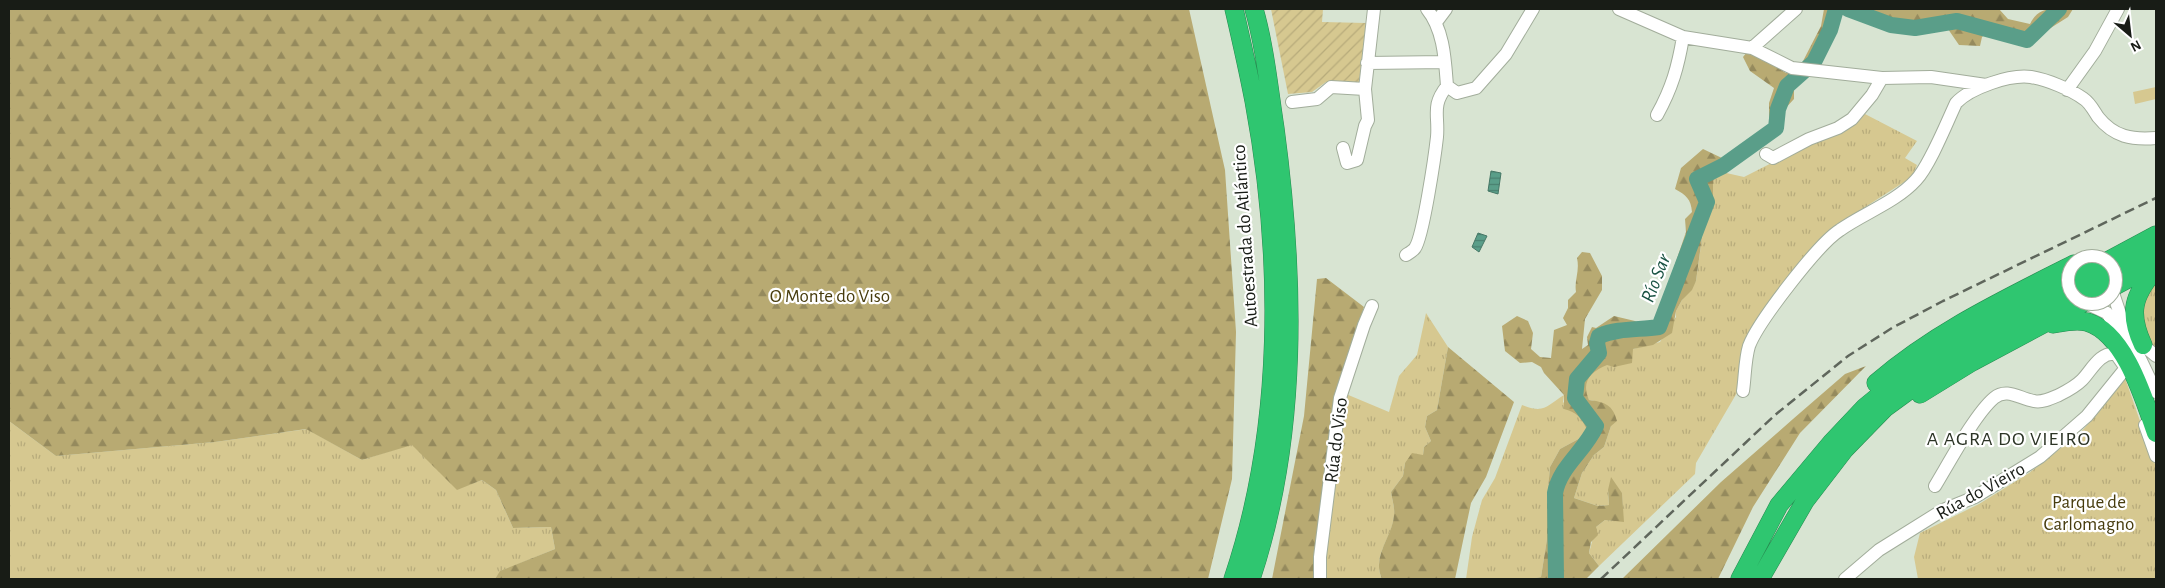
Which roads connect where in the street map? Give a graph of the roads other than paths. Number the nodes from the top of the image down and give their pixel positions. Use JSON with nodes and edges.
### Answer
{"nodes":[{"id":1,"x":1234,"y":9,"type":"edge"},
{"id":2,"x":1374,"y":9,"type":"edge"},
{"id":3,"x":1427,"y":9,"type":"edge"},
{"id":4,"x":1446,"y":9,"type":"edge"},
{"id":5,"x":1533,"y":9,"type":"edge"},
{"id":6,"x":1619,"y":9,"type":"edge"},
{"id":7,"x":1796,"y":9,"type":"edge"},
{"id":8,"x":2118,"y":9,"type":"edge"},
{"id":9,"x":1256,"y":14,"type":"edge"},
{"id":10,"x":1437,"y":21,"type":"junction"},
{"id":11,"x":1683,"y":36,"type":"junction"},
{"id":12,"x":1752,"y":48,"type":"junction"},
{"id":13,"x":1445,"y":62,"type":"junction"},
{"id":14,"x":1367,"y":63,"type":"junction"},
{"id":15,"x":1882,"y":78,"type":"junction"},
{"id":16,"x":1447,"y":86,"type":"junction"},
{"id":17,"x":1986,"y":86,"type":"junction"},
{"id":18,"x":1365,"y":90,"type":"junction"},
{"id":19,"x":2067,"y":90,"type":"junction"},
{"id":20,"x":1292,"y":102,"type":"dead end"},
{"id":21,"x":1657,"y":115,"type":"dead end"},
{"id":22,"x":2156,"y":138,"type":"edge"},
{"id":23,"x":1343,"y":148,"type":"dead end"},
{"id":24,"x":1766,"y":154,"type":"dead end"},
{"id":25,"x":2156,"y":221,"type":"edge"},
{"id":26,"x":2156,"y":234,"type":"edge"},
{"id":27,"x":2156,"y":249,"type":"edge"},
{"id":28,"x":1406,"y":256,"type":"dead end"},
{"id":29,"x":2091,"y":256,"type":"junction"},
{"id":30,"x":2074,"y":264,"type":"junction"},
{"id":31,"x":2156,"y":264,"type":"edge"},
{"id":32,"x":2156,"y":269,"type":"edge"},
{"id":33,"x":2113,"y":294,"type":"junction"},
{"id":34,"x":2090,"y":305,"type":"junction"},
{"id":35,"x":1372,"y":306,"type":"dead end"},
{"id":36,"x":2040,"y":326,"type":"junction"},
{"id":37,"x":2142,"y":352,"type":"edge"},
{"id":38,"x":2126,"y":369,"type":"junction"},
{"id":39,"x":2156,"y":378,"type":"edge"},
{"id":40,"x":1743,"y":391,"type":"dead end"},
{"id":41,"x":2156,"y":392,"type":"edge"},
{"id":42,"x":2156,"y":417,"type":"edge"},
{"id":43,"x":2156,"y":433,"type":"edge"},
{"id":44,"x":1845,"y":449,"type":"junction"},
{"id":45,"x":2156,"y":454,"type":"edge"},
{"id":46,"x":1934,"y":486,"type":"dead end"},
{"id":47,"x":1779,"y":505,"type":"junction"},
{"id":48,"x":1233,"y":579,"type":"edge"},
{"id":49,"x":1251,"y":579,"type":"edge"},
{"id":50,"x":1320,"y":579,"type":"edge"},
{"id":51,"x":1740,"y":579,"type":"edge"},
{"id":52,"x":1760,"y":579,"type":"edge"},
{"id":53,"x":1845,"y":579,"type":"edge"}],
"edges":[{"from":1,"to":48,"type":"highway","name":"Autoestrada do Atlántico"},
{"from":2,"to":14,"type":"street"},
{"from":3,"to":10,"type":"street"},
{"from":4,"to":10,"type":"street"},
{"from":5,"to":16,"type":"street"},
{"from":6,"to":11,"type":"street"},
{"from":7,"to":12,"type":"street"},
{"from":8,"to":19,"type":"street"},
{"from":9,"to":49,"type":"highway","name":"Autoestrada do Atlántico"},
{"from":10,"to":13,"type":"street"},
{"from":11,"to":12,"type":"street"},
{"from":11,"to":21,"type":"street"},
{"from":12,"to":15,"type":"street"},
{"from":13,"to":14,"type":"street"},
{"from":13,"to":16,"type":"street"},
{"from":14,"to":18,"type":"street"},
{"from":15,"to":17,"type":"street"},
{"from":15,"to":24,"type":"street"},
{"from":16,"to":28,"type":"street"},
{"from":17,"to":19,"type":"street"},
{"from":17,"to":40,"type":"street"},
{"from":18,"to":20,"type":"street"},
{"from":18,"to":23,"type":"street"},
{"from":19,"to":22,"type":"street"},
{"from":25,"to":29,"type":"highway"},
{"from":26,"to":47,"type":"highway"},
{"from":27,"to":44,"type":"highway"},
{"from":29,"to":30,"type":"street","bridge":true},
{"from":29,"to":33,"type":"street","bridge":true},
{"from":30,"to":34,"type":"street","bridge":true},
{"from":30,"to":47,"type":"highway"},
{"from":31,"to":36,"type":"highway"},
{"from":32,"to":37,"type":"highway"},
{"from":33,"to":34,"type":"street","bridge":true},
{"from":33,"to":37,"type":"street"},
{"from":34,"to":37,"type":"street"},
{"from":35,"to":50,"type":"street","name":"Rúa do Viso"},
{"from":36,"to":43,"type":"highway"},
{"from":36,"to":44,"type":"highway"},
{"from":37,"to":39,"type":"street"},
{"from":37,"to":41,"type":"street"},
{"from":37,"to":42,"type":"street"},
{"from":38,"to":45,"type":"street"},
{"from":38,"to":46,"type":"street"},
{"from":38,"to":53,"type":"street","name":"Rúa do Vieiro"},
{"from":44,"to":52,"type":"highway"},
{"from":47,"to":51,"type":"highway"}]}
